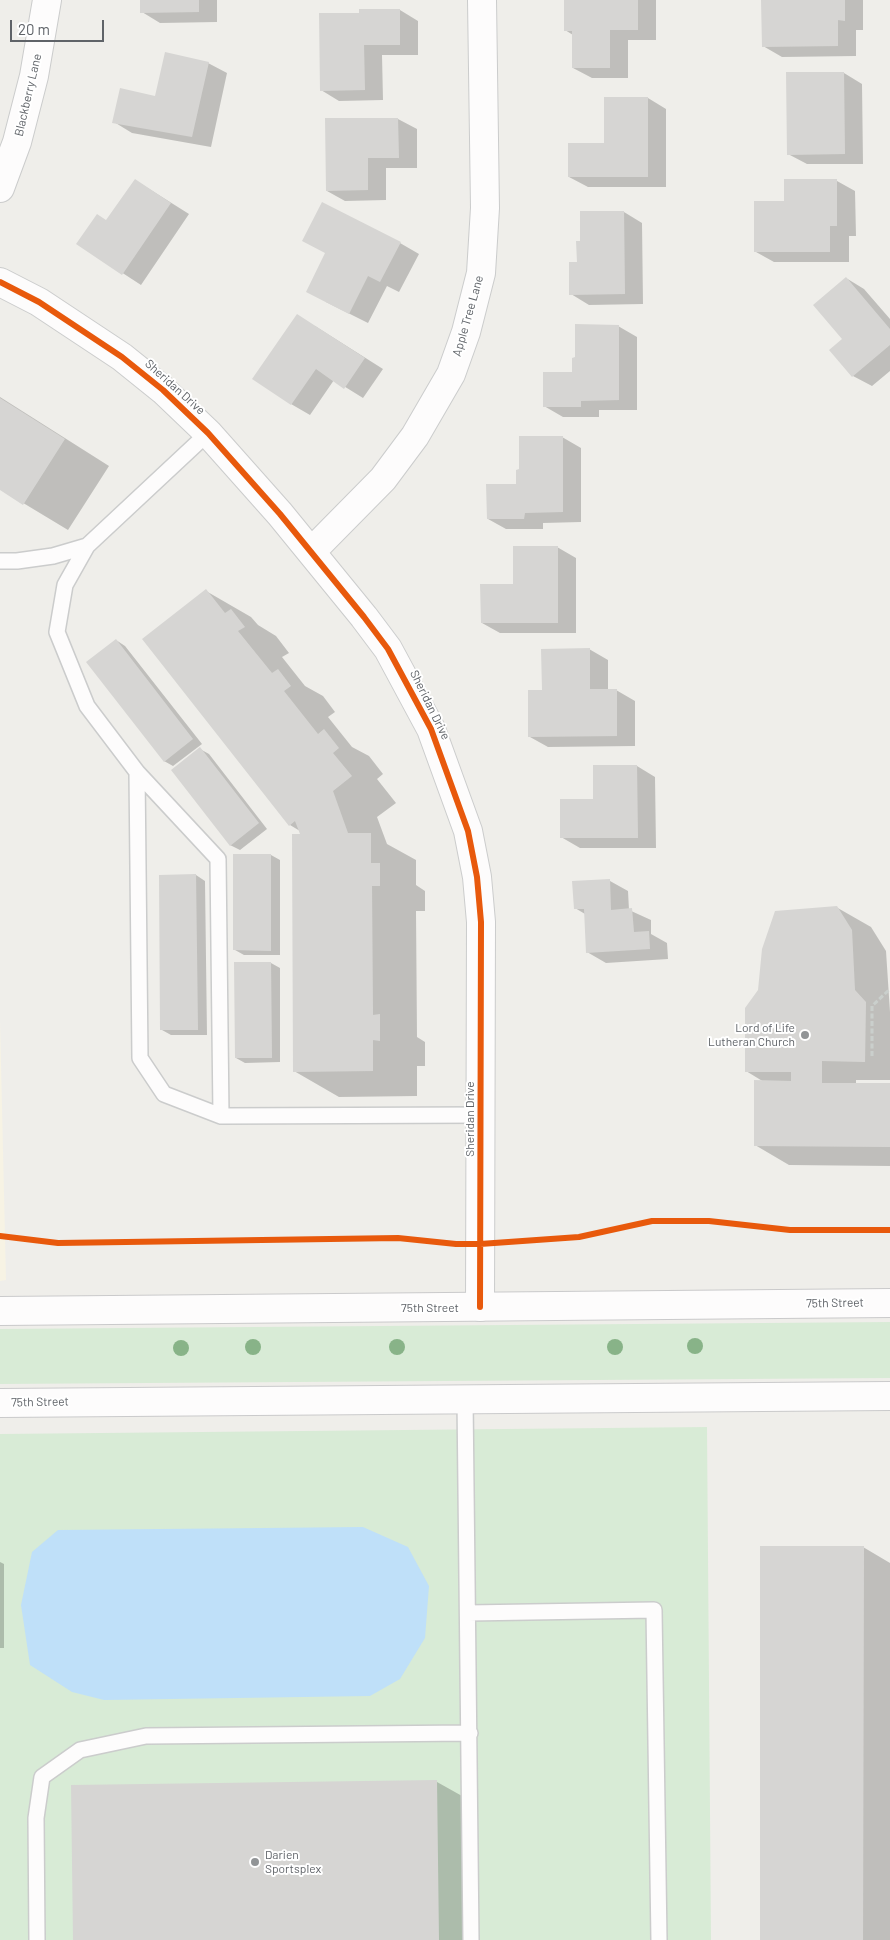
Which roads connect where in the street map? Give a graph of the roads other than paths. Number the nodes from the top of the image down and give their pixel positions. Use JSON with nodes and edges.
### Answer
{"nodes":[{"id":1,"x":47,"y":0,"type":"edge"},
{"id":2,"x":482,"y":0,"type":"edge"},
{"id":3,"x":0,"y":188,"type":"edge"},
{"id":4,"x":0,"y":282,"type":"edge"},
{"id":5,"x":208,"y":433,"type":"junction"},
{"id":6,"x":87,"y":546,"type":"junction"},
{"id":7,"x":311,"y":552,"type":"junction"},
{"id":8,"x":0,"y":561,"type":"edge"},
{"id":9,"x":136,"y":772,"type":"junction"},
{"id":10,"x":482,"y":1115,"type":"junction"},
{"id":11,"x":221,"y":1116,"type":"junction"},
{"id":12,"x":890,"y":1303,"type":"edge"},
{"id":13,"x":480,"y":1308,"type":"junction"},
{"id":14,"x":0,"y":1311,"type":"edge"},
{"id":15,"x":890,"y":1396,"type":"edge"},
{"id":16,"x":465,"y":1398,"type":"junction"},
{"id":17,"x":0,"y":1402,"type":"edge"},
{"id":18,"x":468,"y":1613,"type":"junction"},
{"id":19,"x":470,"y":1732,"type":"junction"},
{"id":20,"x":37,"y":1940,"type":"edge"},
{"id":21,"x":472,"y":1940,"type":"edge"},
{"id":22,"x":660,"y":1940,"type":"edge"}],
"edges":[{"from":1,"to":3,"type":"street","name":"Blackberry Lane"},
{"from":2,"to":7,"type":"street","name":"Apple Tree Lane"},
{"from":4,"to":5,"type":"street","name":"Sheridan Drive"},
{"from":5,"to":6,"type":"lane"},
{"from":5,"to":7,"type":"street","name":"Sheridan Drive"},
{"from":6,"to":8,"type":"lane"},
{"from":6,"to":9,"type":"lane"},
{"from":7,"to":10,"type":"street","name":"Sheridan Drive"},
{"from":9,"to":11,"type":"lane"},
{"from":9,"to":11,"type":"lane"},
{"from":10,"to":11,"type":"lane"},
{"from":10,"to":13,"type":"street","name":"Sheridan Drive"},
{"from":12,"to":13,"type":"street","name":"75th Street"},
{"from":13,"to":14,"type":"street","name":"75th Street"},
{"from":15,"to":16,"type":"street","name":"75th Street"},
{"from":16,"to":17,"type":"street","name":"75th Street"},
{"from":16,"to":18,"type":"lane"},
{"from":18,"to":19,"type":"lane"},
{"from":18,"to":22,"type":"lane"},
{"from":19,"to":20,"type":"lane"},
{"from":19,"to":21,"type":"lane"}]}
